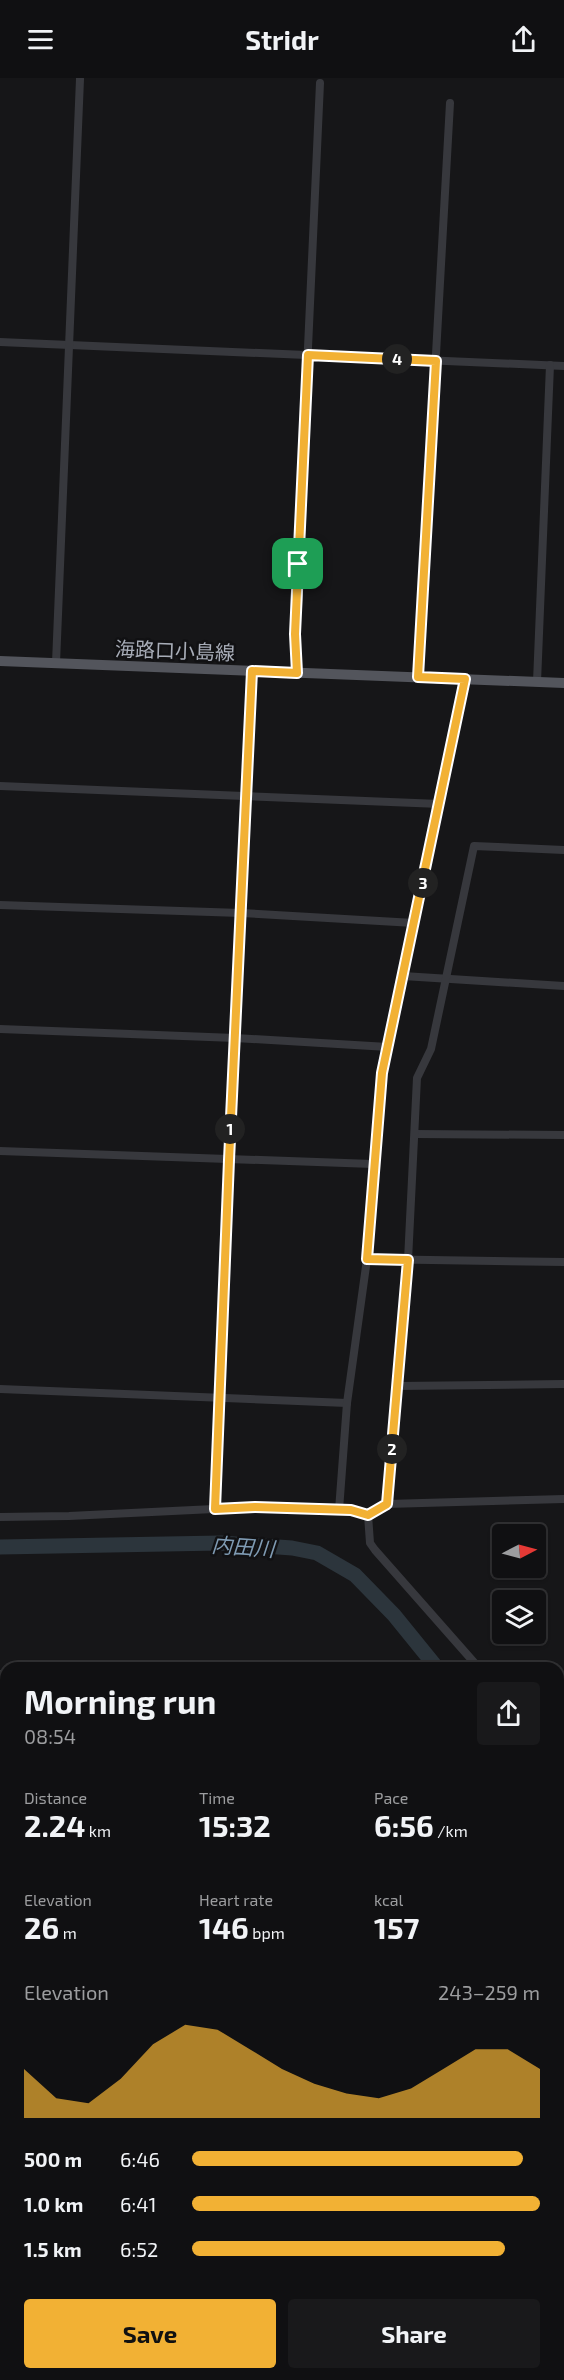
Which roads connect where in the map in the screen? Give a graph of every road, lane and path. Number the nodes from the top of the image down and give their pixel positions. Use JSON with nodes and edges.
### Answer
{"nodes":[{"id":1,"x":80,"y":79,"type":"edge"},
{"id":2,"x":320,"y":83,"type":"dead end"},
{"id":3,"x":450,"y":103,"type":"dead end"},
{"id":4,"x":0,"y":342,"type":"edge"},
{"id":5,"x":68,"y":345,"type":"junction"},
{"id":6,"x":308,"y":355,"type":"junction"},
{"id":7,"x":436,"y":361,"type":"junction"},
{"id":8,"x":550,"y":365,"type":"junction"},
{"id":9,"x":564,"y":366,"type":"edge"},
{"id":10,"x":0,"y":660,"type":"edge"},
{"id":11,"x":56,"y":663,"type":"junction"},
{"id":12,"x":252,"y":671,"type":"junction"},
{"id":13,"x":297,"y":673,"type":"junction"},
{"id":14,"x":418,"y":677,"type":"junction"},
{"id":15,"x":465,"y":679,"type":"junction"},
{"id":16,"x":537,"y":682,"type":"junction"},
{"id":17,"x":564,"y":683,"type":"edge"},
{"id":18,"x":0,"y":786,"type":"edge"},
{"id":19,"x":246,"y":795,"type":"junction"},
{"id":20,"x":440,"y":804,"type":"junction"},
{"id":21,"x":564,"y":850,"type":"edge"},
{"id":22,"x":0,"y":905,"type":"edge"},
{"id":23,"x":241,"y":913,"type":"junction"},
{"id":24,"x":414,"y":923,"type":"junction"},
{"id":25,"x":403,"y":976,"type":"junction"},
{"id":26,"x":447,"y":979,"type":"junction"},
{"id":27,"x":564,"y":986,"type":"edge"},
{"id":28,"x":0,"y":1029,"type":"edge"},
{"id":29,"x":235,"y":1038,"type":"junction"},
{"id":30,"x":388,"y":1047,"type":"junction"},
{"id":31,"x":415,"y":1134,"type":"junction"},
{"id":32,"x":564,"y":1135,"type":"edge"},
{"id":33,"x":0,"y":1151,"type":"edge"},
{"id":34,"x":229,"y":1160,"type":"junction"},
{"id":35,"x":373,"y":1164,"type":"junction"},
{"id":36,"x":367,"y":1259,"type":"junction"},
{"id":37,"x":408,"y":1260,"type":"junction"},
{"id":38,"x":564,"y":1262,"type":"edge"},
{"id":39,"x":564,"y":1384,"type":"edge"},
{"id":40,"x":398,"y":1386,"type":"junction"},
{"id":41,"x":0,"y":1389,"type":"edge"},
{"id":42,"x":219,"y":1397,"type":"junction"},
{"id":43,"x":347,"y":1403,"type":"junction"},
{"id":44,"x":564,"y":1498,"type":"edge"},
{"id":45,"x":387,"y":1504,"type":"junction"},
{"id":46,"x":215,"y":1509,"type":"junction"},
{"id":47,"x":339,"y":1510,"type":"junction"},
{"id":48,"x":368,"y":1515,"type":"junction"},
{"id":49,"x":0,"y":1517,"type":"edge"},
{"id":50,"x":474,"y":1662,"type":"edge"}],
"edges":[{"from":1,"to":5,"type":"street"},
{"from":2,"to":6,"type":"street"},
{"from":3,"to":7,"type":"street"},
{"from":4,"to":5,"type":"street"},
{"from":5,"to":6,"type":"street"},
{"from":5,"to":11,"type":"street"},
{"from":6,"to":7,"type":"street"},
{"from":6,"to":13,"type":"street"},
{"from":7,"to":8,"type":"street"},
{"from":7,"to":14,"type":"street"},
{"from":8,"to":9,"type":"street"},
{"from":8,"to":16,"type":"street"},
{"from":10,"to":11,"type":"main road","name":"海路口小島線"},
{"from":11,"to":12,"type":"main road","name":"海路口小島線"},
{"from":12,"to":13,"type":"main road","name":"海路口小島線"},
{"from":12,"to":19,"type":"street"},
{"from":13,"to":14,"type":"main road","name":"海路口小島線"},
{"from":14,"to":15,"type":"main road","name":"海路口小島線"},
{"from":15,"to":16,"type":"main road","name":"海路口小島線"},
{"from":15,"to":20,"type":"street"},
{"from":16,"to":17,"type":"main road","name":"海路口小島線"},
{"from":18,"to":19,"type":"street"},
{"from":19,"to":20,"type":"street"},
{"from":19,"to":23,"type":"street"},
{"from":20,"to":24,"type":"street"},
{"from":21,"to":26,"type":"street"},
{"from":22,"to":23,"type":"street"},
{"from":23,"to":24,"type":"street"},
{"from":23,"to":29,"type":"street"},
{"from":24,"to":25,"type":"street"},
{"from":25,"to":26,"type":"street"},
{"from":25,"to":30,"type":"street"},
{"from":26,"to":27,"type":"street"},
{"from":26,"to":31,"type":"street"},
{"from":28,"to":29,"type":"street"},
{"from":29,"to":30,"type":"street"},
{"from":29,"to":34,"type":"street"},
{"from":30,"to":35,"type":"street"},
{"from":31,"to":32,"type":"street"},
{"from":31,"to":37,"type":"street"},
{"from":33,"to":34,"type":"street"},
{"from":34,"to":35,"type":"street"},
{"from":34,"to":42,"type":"street"},
{"from":35,"to":36,"type":"street"},
{"from":36,"to":37,"type":"street"},
{"from":36,"to":43,"type":"street"},
{"from":37,"to":38,"type":"street"},
{"from":37,"to":40,"type":"street"},
{"from":39,"to":40,"type":"street"},
{"from":40,"to":45,"type":"street"},
{"from":41,"to":42,"type":"street"},
{"from":42,"to":43,"type":"street"},
{"from":42,"to":46,"type":"street"},
{"from":43,"to":47,"type":"street"},
{"from":44,"to":45,"type":"street"},
{"from":45,"to":48,"type":"street"},
{"from":46,"to":47,"type":"street"},
{"from":46,"to":49,"type":"street"},
{"from":47,"to":48,"type":"street"},
{"from":48,"to":50,"type":"street"}]}
